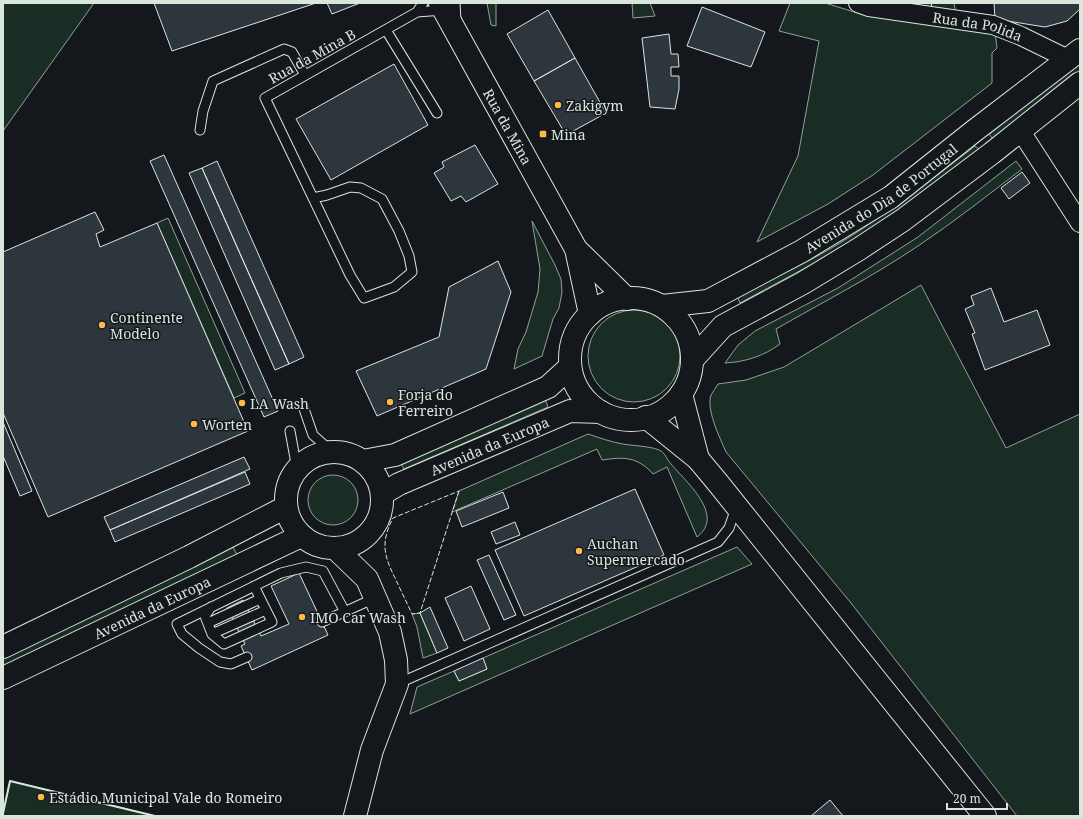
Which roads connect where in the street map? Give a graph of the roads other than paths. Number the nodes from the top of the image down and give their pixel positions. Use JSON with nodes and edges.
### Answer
{"nodes":[{"id":1,"x":422,"y":3,"type":"edge"},
{"id":2,"x":858,"y":3,"type":"edge"},
{"id":3,"x":446,"y":5,"type":"edge"},
{"id":4,"x":417,"y":12,"type":"junction"},
{"id":5,"x":386,"y":30,"type":"junction"},
{"id":6,"x":1074,"y":55,"type":"edge"},
{"id":7,"x":305,"y":75,"type":"junction"},
{"id":8,"x":1080,"y":83,"type":"edge"},
{"id":9,"x":437,"y":113,"type":"dead end"},
{"id":10,"x":200,"y":130,"type":"dead end"},
{"id":11,"x":1020,"y":130,"type":"junction"},
{"id":12,"x":313,"y":198,"type":"junction"},
{"id":13,"x":1080,"y":223,"type":"edge"},
{"id":14,"x":576,"y":249,"type":"junction"},
{"id":15,"x":627,"y":299,"type":"junction"},
{"id":16,"x":662,"y":306,"type":"junction"},
{"id":17,"x":590,"y":314,"type":"junction"},
{"id":18,"x":693,"y":359,"type":"junction"},
{"id":19,"x":570,"y":367,"type":"junction"},
{"id":20,"x":681,"y":394,"type":"junction"},
{"id":21,"x":303,"y":406,"type":"dead end"},
{"id":22,"x":601,"y":412,"type":"junction"},
{"id":23,"x":646,"y":417,"type":"junction"},
{"id":24,"x":290,"y":431,"type":"dead end"},
{"id":25,"x":332,"y":452,"type":"junction"},
{"id":26,"x":698,"y":459,"type":"junction"},
{"id":27,"x":363,"y":461,"type":"junction"},
{"id":28,"x":297,"y":469,"type":"junction"},
{"id":29,"x":382,"y":494,"type":"junction"},
{"id":30,"x":286,"y":507,"type":"junction"},
{"id":31,"x":737,"y":507,"type":"junction"},
{"id":32,"x":368,"y":535,"type":"junction"},
{"id":33,"x":300,"y":536,"type":"junction"},
{"id":34,"x":336,"y":548,"type":"junction"},
{"id":35,"x":254,"y":586,"type":"junction"},
{"id":36,"x":371,"y":589,"type":"junction"},
{"id":37,"x":260,"y":599,"type":"junction"},
{"id":38,"x":212,"y":606,"type":"junction"},
{"id":39,"x":266,"y":610,"type":"junction"},
{"id":40,"x":345,"y":612,"type":"junction"},
{"id":41,"x":322,"y":622,"type":"dead end"},
{"id":42,"x":208,"y":623,"type":"junction"},
{"id":43,"x":212,"y":634,"type":"junction"},
{"id":44,"x":3,"y":647,"type":"edge"},
{"id":45,"x":247,"y":657,"type":"dead end"},
{"id":46,"x":3,"y":678,"type":"edge"},
{"id":47,"x":397,"y":684,"type":"junction"},
{"id":48,"x":355,"y":816,"type":"edge"},
{"id":49,"x":985,"y":816,"type":"edge"}],
"edges":[{"from":1,"to":4,"type":"lane"},
{"from":2,"to":6,"type":"street","name":"Rua da Polida"},
{"from":3,"to":4,"type":"lane"},
{"from":3,"to":14,"type":"main road","name":"Rua da Mina"},
{"from":4,"to":5,"type":"lane","name":"Rua da Mina B"},
{"from":5,"to":7,"type":"lane","name":"Rua da Mina B"},
{"from":5,"to":9,"type":"lane"},
{"from":6,"to":16,"type":"main road","name":"Avenida do Dia de Portugal"},
{"from":7,"to":10,"type":"lane"},
{"from":7,"to":12,"type":"lane","name":"Rua da Mina B"},
{"from":8,"to":11,"type":"main road","name":"Avenida do Dia de Portugal"},
{"from":11,"to":13,"type":"street"},
{"from":11,"to":18,"type":"main road","name":"Avenida do Dia de Portugal"},
{"from":12,"to":12,"type":"lane","name":"Rua da Mina B"},
{"from":14,"to":15,"type":"main road"},
{"from":14,"to":17,"type":"main road"},
{"from":15,"to":16,"type":"main road"},
{"from":15,"to":17,"type":"main road"},
{"from":16,"to":18,"type":"main road"},
{"from":17,"to":19,"type":"main road"},
{"from":18,"to":20,"type":"main road"},
{"from":19,"to":22,"type":"main road"},
{"from":19,"to":27,"type":"main road","name":"Avenida da Europa"},
{"from":20,"to":23,"type":"main road"},
{"from":20,"to":26,"type":"main road"},
{"from":21,"to":25,"type":"lane"},
{"from":22,"to":23,"type":"main road"},
{"from":22,"to":29,"type":"main road","name":"Avenida da Europa"},
{"from":23,"to":26,"type":"main road"},
{"from":24,"to":28,"type":"lane"},
{"from":25,"to":27,"type":"main road"},
{"from":25,"to":28,"type":"main road"},
{"from":26,"to":31,"type":"main road"},
{"from":27,"to":29,"type":"main road"},
{"from":28,"to":30,"type":"main road"},
{"from":29,"to":32,"type":"main road"},
{"from":30,"to":33,"type":"main road"},
{"from":30,"to":44,"type":"main road","name":"Avenida da Europa"},
{"from":31,"to":47,"type":"lane"},
{"from":31,"to":49,"type":"main road"},
{"from":32,"to":34,"type":"main road"},
{"from":32,"to":36,"type":"main road"},
{"from":33,"to":34,"type":"main road"},
{"from":33,"to":46,"type":"main road","name":"Avenida da Europa"},
{"from":34,"to":36,"type":"main road"},
{"from":35,"to":37,"type":"lane"},
{"from":35,"to":38,"type":"lane"},
{"from":35,"to":40,"type":"lane"},
{"from":36,"to":40,"type":"lane"},
{"from":36,"to":47,"type":"main road"},
{"from":37,"to":39,"type":"lane"},
{"from":37,"to":42,"type":"lane"},
{"from":38,"to":42,"type":"lane"},
{"from":38,"to":45,"type":"lane"},
{"from":39,"to":43,"type":"lane"},
{"from":39,"to":43,"type":"lane"},
{"from":40,"to":41,"type":"lane"},
{"from":42,"to":43,"type":"lane"},
{"from":47,"to":48,"type":"main road"}]}
